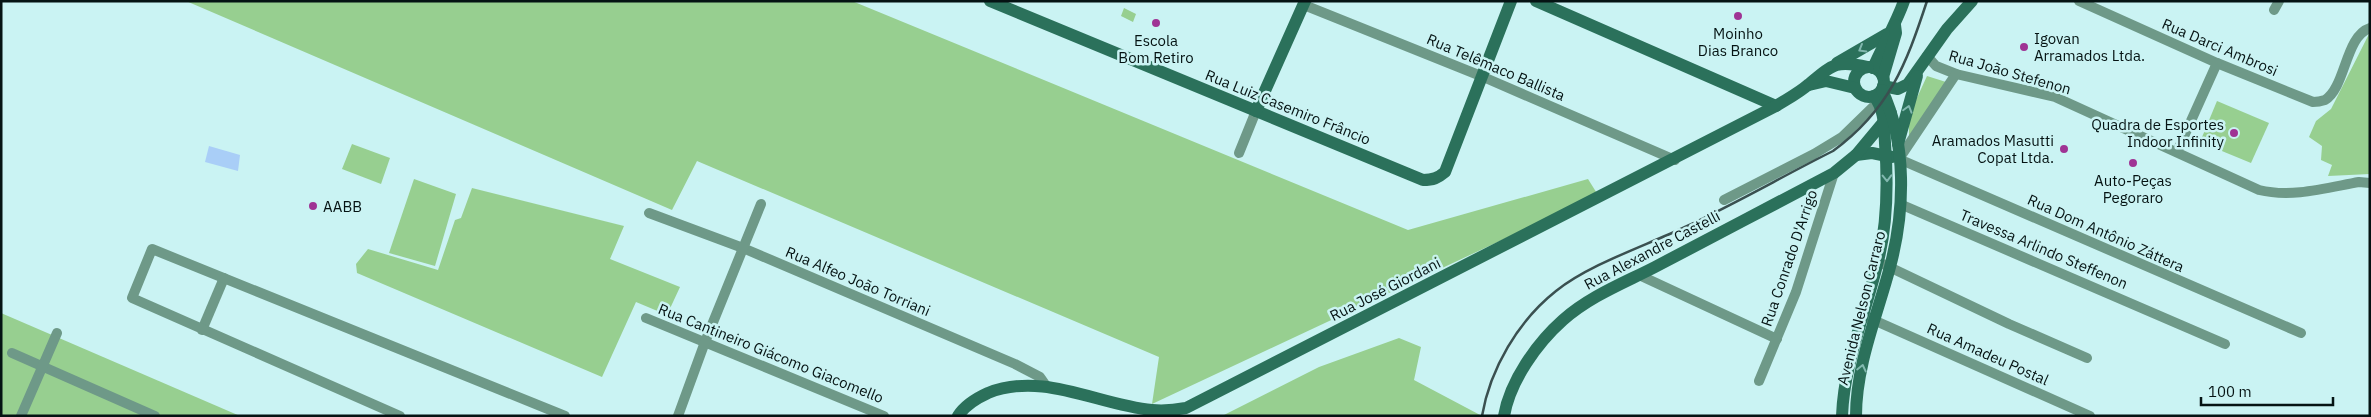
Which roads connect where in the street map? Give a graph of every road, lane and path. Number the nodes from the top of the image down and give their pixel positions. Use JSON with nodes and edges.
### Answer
{"nodes":[{"id":1,"x":990,"y":1,"type":"edge"},
{"id":2,"x":1511,"y":1,"type":"edge"},
{"id":3,"x":1536,"y":1,"type":"edge"},
{"id":4,"x":1904,"y":1,"type":"edge"},
{"id":5,"x":1972,"y":1,"type":"edge"},
{"id":6,"x":2079,"y":1,"type":"edge"},
{"id":7,"x":1304,"y":3,"type":"edge"},
{"id":8,"x":2368,"y":28,"type":"edge"},
{"id":9,"x":1891,"y":30,"type":"junction"},
{"id":10,"x":1928,"y":56,"type":"junction"},
{"id":11,"x":2217,"y":63,"type":"junction"},
{"id":12,"x":1836,"y":64,"type":"junction"},
{"id":13,"x":1870,"y":67,"type":"junction"},
{"id":14,"x":1918,"y":72,"type":"junction"},
{"id":15,"x":1956,"y":74,"type":"junction"},
{"id":16,"x":1481,"y":76,"type":"junction"},
{"id":17,"x":1808,"y":85,"type":"junction"},
{"id":18,"x":1855,"y":88,"type":"junction"},
{"id":19,"x":1880,"y":90,"type":"junction"},
{"id":20,"x":1776,"y":106,"type":"junction"},
{"id":21,"x":1256,"y":111,"type":"junction"},
{"id":22,"x":1887,"y":116,"type":"junction"},
{"id":23,"x":1898,"y":152,"type":"junction"},
{"id":24,"x":2177,"y":152,"type":"junction"},
{"id":25,"x":1239,"y":153,"type":"dead end"},
{"id":26,"x":1886,"y":155,"type":"junction"},
{"id":27,"x":1856,"y":156,"type":"junction"},
{"id":28,"x":1675,"y":160,"type":"junction"},
{"id":29,"x":1834,"y":173,"type":"junction"},
{"id":30,"x":2370,"y":183,"type":"edge"},
{"id":31,"x":1724,"y":200,"type":"dead end"},
{"id":32,"x":761,"y":204,"type":"dead end"},
{"id":33,"x":1900,"y":204,"type":"junction"},
{"id":34,"x":649,"y":212,"type":"dead end"},
{"id":35,"x":743,"y":248,"type":"junction"},
{"id":36,"x":1884,"y":264,"type":"junction"},
{"id":37,"x":1639,"y":275,"type":"junction"},
{"id":38,"x":224,"y":278,"type":"junction"},
{"id":39,"x":1862,"y":316,"type":"junction"},
{"id":40,"x":646,"y":318,"type":"dead end"},
{"id":41,"x":1874,"y":320,"type":"junction"},
{"id":42,"x":202,"y":330,"type":"junction"},
{"id":43,"x":57,"y":333,"type":"dead end"},
{"id":44,"x":2301,"y":334,"type":"dead end"},
{"id":45,"x":1776,"y":339,"type":"junction"},
{"id":46,"x":705,"y":342,"type":"junction"},
{"id":47,"x":2225,"y":344,"type":"dead end"},
{"id":48,"x":12,"y":353,"type":"dead end"},
{"id":49,"x":2087,"y":358,"type":"dead end"},
{"id":50,"x":42,"y":366,"type":"junction"},
{"id":51,"x":1759,"y":380,"type":"dead end"},
{"id":52,"x":1047,"y":388,"type":"junction"},
{"id":53,"x":133,"y":411,"type":"edge"},
{"id":54,"x":1843,"y":415,"type":"edge"},
{"id":55,"x":21,"y":416,"type":"edge"},
{"id":56,"x":155,"y":416,"type":"edge"},
{"id":57,"x":400,"y":416,"type":"edge"},
{"id":58,"x":565,"y":416,"type":"edge"},
{"id":59,"x":678,"y":416,"type":"edge"},
{"id":60,"x":884,"y":416,"type":"edge"},
{"id":61,"x":958,"y":416,"type":"edge"},
{"id":62,"x":1504,"y":416,"type":"edge"},
{"id":63,"x":1856,"y":416,"type":"edge"},
{"id":64,"x":2090,"y":416,"type":"edge"}],
"edges":[{"from":1,"to":21,"type":"street","name":"Rua Luiz Casemiro Frâncio"},
{"from":2,"to":16,"type":"street"},
{"from":3,"to":20,"type":"street"},
{"from":4,"to":9,"type":"street"},
{"from":5,"to":10,"type":"street"},
{"from":6,"to":11,"type":"street","name":"Rua Darci Ambrosi"},
{"from":7,"to":16,"type":"street","name":"Rua Telêmaco Ballista"},
{"from":7,"to":21,"type":"street"},
{"from":8,"to":11,"type":"street","name":"Rua Darci Ambrosi"},
{"from":9,"to":12,"type":"street","name":"Rua José Giordani","one_way":true},
{"from":9,"to":13,"type":"street"},
{"from":9,"to":19,"type":"street"},
{"from":10,"to":14,"type":"street"},
{"from":10,"to":15,"type":"street","name":"Rua João Stefenon"},
{"from":11,"to":24,"type":"street"},
{"from":12,"to":13,"type":"street"},
{"from":12,"to":17,"type":"street","name":"Rua José Giordani"},
{"from":13,"to":18,"type":"street"},
{"from":13,"to":19,"type":"street"},
{"from":14,"to":19,"type":"street"},
{"from":23,"to":14,"type":"street","one_way":true},
{"from":15,"to":23,"type":"street"},
{"from":15,"to":24,"type":"street","name":"Rua João Stefenon"},
{"from":16,"to":21,"type":"street","name":"Rua Luiz Casemiro Frâncio"},
{"from":16,"to":28,"type":"street","name":"Rua Telêmaco Ballista"},
{"from":17,"to":18,"type":"street","name":"Rua José Giordani"},
{"from":17,"to":20,"type":"street","name":"Rua José Giordani"},
{"from":18,"to":19,"type":"street","name":"Rua José Giordani"},
{"from":19,"to":22,"type":"street","name":"Avenida Nelson Carraro"},
{"from":19,"to":31,"type":"street"},
{"from":20,"to":28,"type":"street","name":"Rua José Giordani"},
{"from":21,"to":25,"type":"street"},
{"from":22,"to":23,"type":"street","name":"Avenida Nelson Carraro"},
{"from":22,"to":26,"type":"street","name":"Avenida Nelson Carraro"},
{"from":22,"to":27,"type":"street","name":"Rua Alexandre Castelli"},
{"from":23,"to":26,"type":"street"},
{"from":23,"to":33,"type":"street","name":"Avenida Nelson Carraro"},
{"from":23,"to":44,"type":"street","name":"Rua Dom Antônio Záttera"},
{"from":24,"to":30,"type":"street","name":"Rua João Stefenon"},
{"from":26,"to":27,"type":"street"},
{"from":26,"to":36,"type":"street","name":"Avenida Nelson Carraro","one_way":true},
{"from":27,"to":29,"type":"street","name":"Rua Alexandre Castelli"},
{"from":28,"to":52,"type":"street","name":"Rua José Giordani"},
{"from":29,"to":37,"type":"street","name":"Rua Alexandre Castelli"},
{"from":29,"to":45,"type":"street","name":"Rua Conrado D'Arrigo"},
{"from":32,"to":35,"type":"street"},
{"from":33,"to":36,"type":"street","name":"Avenida Nelson Carraro"},
{"from":33,"to":47,"type":"street","name":"Travessa Arlindo Steffenon"},
{"from":34,"to":35,"type":"street","name":"Rua Alfeo João Torriani"},
{"from":35,"to":46,"type":"street"},
{"from":35,"to":52,"type":"street","name":"Rua Alfeo João Torriani"},
{"from":36,"to":39,"type":"street","name":"Avenida Nelson Carraro"},
{"from":36,"to":41,"type":"street","name":"Avenida Nelson Carraro"},
{"from":36,"to":49,"type":"street"},
{"from":37,"to":45,"type":"street"},
{"from":37,"to":62,"type":"street","name":"Rua Alexandre Castelli"},
{"from":38,"to":42,"type":"street"},
{"from":38,"to":42,"type":"street"},
{"from":38,"to":58,"type":"street"},
{"from":39,"to":41,"type":"street","name":"Rua Amadeu Postal"},
{"from":39,"to":54,"type":"street","name":"Avenida Nelson Carraro"},
{"from":40,"to":46,"type":"street","name":"Rua Cantineiro Giácomo Giacomello"},
{"from":63,"to":41,"type":"street","name":"Avenida Nelson Carraro","one_way":true},
{"from":41,"to":64,"type":"street","name":"Rua Amadeu Postal"},
{"from":42,"to":57,"type":"street"},
{"from":43,"to":50,"type":"street"},
{"from":45,"to":51,"type":"street","name":"Rua Conrado D'Arrigo"},
{"from":46,"to":59,"type":"street"},
{"from":46,"to":60,"type":"street","name":"Rua Cantineiro Giácomo Giacomello"},
{"from":48,"to":50,"type":"street"},
{"from":50,"to":53,"type":"street"},
{"from":50,"to":55,"type":"street"},
{"from":52,"to":61,"type":"street","name":"Rua José Giordani"},
{"from":53,"to":56,"type":"street"}]}
